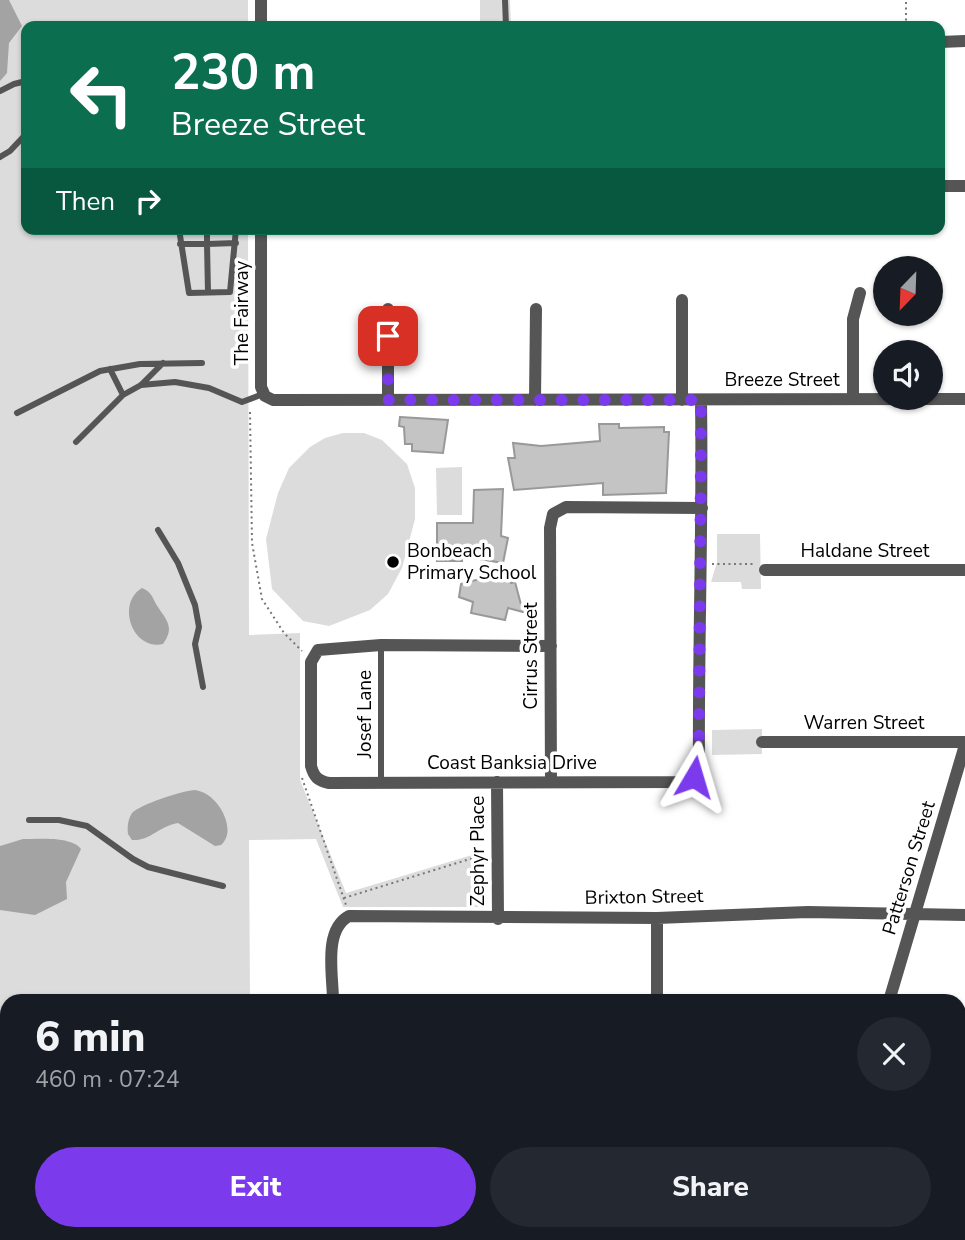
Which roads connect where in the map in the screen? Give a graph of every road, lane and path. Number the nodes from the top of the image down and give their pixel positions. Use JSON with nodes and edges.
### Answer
{"nodes":[{"id":1,"x":261,"y":0,"type":"edge"},
{"id":2,"x":505,"y":0,"type":"edge"},
{"id":3,"x":906,"y":0,"type":"edge"},
{"id":4,"x":261,"y":21,"type":"edge"},
{"id":5,"x":506,"y":21,"type":"edge"},
{"id":6,"x":906,"y":21,"type":"edge"},
{"id":7,"x":965,"y":41,"type":"edge"},
{"id":8,"x":945,"y":42,"type":"edge"},
{"id":9,"x":21,"y":83,"type":"edge"},
{"id":10,"x":0,"y":91,"type":"edge"},
{"id":11,"x":21,"y":139,"type":"edge"},
{"id":12,"x":0,"y":157,"type":"edge"},
{"id":13,"x":945,"y":186,"type":"edge"},
{"id":14,"x":965,"y":186,"type":"edge"},
{"id":15,"x":179,"y":235,"type":"edge"},
{"id":16,"x":207,"y":235,"type":"edge"},
{"id":17,"x":236,"y":235,"type":"edge"},
{"id":18,"x":261,"y":235,"type":"edge"},
{"id":19,"x":236,"y":243,"type":"junction"},
{"id":20,"x":180,"y":244,"type":"junction"},
{"id":21,"x":207,"y":244,"type":"junction"},
{"id":22,"x":208,"y":292,"type":"junction"},
{"id":23,"x":860,"y":293,"type":"dead end"},
{"id":24,"x":682,"y":300,"type":"dead end"},
{"id":25,"x":388,"y":309,"type":"dead end"},
{"id":26,"x":536,"y":309,"type":"dead end"},
{"id":27,"x":163,"y":363,"type":"junction"},
{"id":28,"x":202,"y":363,"type":"dead end"},
{"id":29,"x":110,"y":369,"type":"junction"},
{"id":30,"x":141,"y":385,"type":"junction"},
{"id":31,"x":123,"y":395,"type":"junction"},
{"id":32,"x":264,"y":395,"type":"junction"},
{"id":33,"x":853,"y":399,"type":"junction"},
{"id":34,"x":965,"y":399,"type":"edge"},
{"id":35,"x":388,"y":400,"type":"junction"},
{"id":36,"x":535,"y":400,"type":"junction"},
{"id":37,"x":682,"y":400,"type":"junction"},
{"id":38,"x":701,"y":400,"type":"junction"},
{"id":39,"x":250,"y":412,"type":"dead end"},
{"id":40,"x":17,"y":413,"type":"dead end"},
{"id":41,"x":76,"y":442,"type":"dead end"},
{"id":42,"x":702,"y":508,"type":"junction"},
{"id":43,"x":158,"y":530,"type":"dead end"},
{"id":44,"x":701,"y":562,"type":"junction"},
{"id":45,"x":765,"y":570,"type":"joint"},
{"id":46,"x":965,"y":570,"type":"edge"},
{"id":47,"x":381,"y":645,"type":"junction"},
{"id":48,"x":551,"y":646,"type":"junction"},
{"id":49,"x":303,"y":652,"type":"dead end"},
{"id":50,"x":203,"y":687,"type":"dead end"},
{"id":51,"x":762,"y":742,"type":"dead end"},
{"id":52,"x":965,"y":744,"type":"edge"},
{"id":53,"x":302,"y":767,"type":"dead end"},
{"id":54,"x":497,"y":782,"type":"junction"},
{"id":55,"x":551,"y":782,"type":"junction"},
{"id":56,"x":381,"y":783,"type":"junction"},
{"id":57,"x":29,"y":820,"type":"dead end"},
{"id":58,"x":498,"y":847,"type":"junction"},
{"id":59,"x":223,"y":886,"type":"dead end"},
{"id":60,"x":343,"y":898,"type":"junction"},
{"id":61,"x":915,"y":914,"type":"junction"},
{"id":62,"x":965,"y":915,"type":"edge"},
{"id":63,"x":349,"y":916,"type":"junction"},
{"id":64,"x":657,"y":918,"type":"junction"},
{"id":65,"x":498,"y":919,"type":"junction"},
{"id":66,"x":333,"y":994,"type":"edge"},
{"id":67,"x":657,"y":994,"type":"edge"},
{"id":68,"x":891,"y":994,"type":"edge"}],
"edges":[{"from":1,"to":4,"type":"street"},
{"from":2,"to":5,"type":"lane"},
{"from":3,"to":6,"type":"path"},
{"from":7,"to":8,"type":"street"},
{"from":9,"to":10,"type":"lane"},
{"from":11,"to":12,"type":"lane"},
{"from":13,"to":14,"type":"street"},
{"from":15,"to":20,"type":"lane"},
{"from":16,"to":21,"type":"lane"},
{"from":17,"to":19,"type":"lane"},
{"from":18,"to":32,"type":"street","name":"The Fairway"},
{"from":19,"to":21,"type":"lane"},
{"from":19,"to":22,"type":"lane"},
{"from":20,"to":21,"type":"lane"},
{"from":20,"to":22,"type":"lane"},
{"from":21,"to":22,"type":"lane"},
{"from":23,"to":33,"type":"street"},
{"from":24,"to":37,"type":"street"},
{"from":25,"to":35,"type":"street"},
{"from":26,"to":36,"type":"street"},
{"from":27,"to":28,"type":"lane"},
{"from":27,"to":29,"type":"lane"},
{"from":27,"to":30,"type":"lane"},
{"from":29,"to":31,"type":"lane"},
{"from":29,"to":40,"type":"lane"},
{"from":30,"to":31,"type":"lane"},
{"from":30,"to":32,"type":"lane"},
{"from":31,"to":41,"type":"lane"},
{"from":32,"to":35,"type":"street","name":"Breeze Street"},
{"from":33,"to":34,"type":"street","name":"Breeze Street"},
{"from":33,"to":38,"type":"street","name":"Breeze Street"},
{"from":35,"to":36,"type":"street","name":"Breeze Street"},
{"from":36,"to":37,"type":"street","name":"Breeze Street"},
{"from":37,"to":38,"type":"street","name":"Breeze Street"},
{"from":38,"to":42,"type":"street","name":"Coast Banksia Drive"},
{"from":39,"to":49,"type":"path"},
{"from":42,"to":44,"type":"street","name":"Coast Banksia Drive"},
{"from":42,"to":48,"type":"street","name":"Cirrus Street"},
{"from":43,"to":50,"type":"lane"},
{"from":44,"to":45,"type":"path"},
{"from":44,"to":55,"type":"street","name":"Coast Banksia Drive"},
{"from":45,"to":46,"type":"street","name":"Haldane Street"},
{"from":47,"to":48,"type":"street","name":"Coast Banksia Drive"},
{"from":47,"to":56,"type":"lane","name":"Josef Lane"},
{"from":47,"to":56,"type":"street","name":"Coast Banksia Drive"},
{"from":48,"to":55,"type":"street","name":"Cirrus Street"},
{"from":51,"to":52,"type":"street","name":"Warren Street"},
{"from":52,"to":61,"type":"street","name":"Patterson Street"},
{"from":53,"to":60,"type":"path"},
{"from":54,"to":55,"type":"street","name":"Coast Banksia Drive"},
{"from":54,"to":56,"type":"street","name":"Coast Banksia Drive"},
{"from":54,"to":58,"type":"street","name":"Zephyr Place"},
{"from":57,"to":59,"type":"lane"},
{"from":58,"to":60,"type":"path"},
{"from":58,"to":65,"type":"street","name":"Zephyr Place"},
{"from":60,"to":63,"type":"path"},
{"from":61,"to":62,"type":"street","name":"Brixton Street"},
{"from":61,"to":64,"type":"street","name":"Brixton Street"},
{"from":61,"to":68,"type":"street","name":"Patterson Street"},
{"from":63,"to":65,"type":"street","name":"Brixton Street"},
{"from":63,"to":66,"type":"street"},
{"from":64,"to":65,"type":"street","name":"Brixton Street"},
{"from":64,"to":67,"type":"street"}]}
